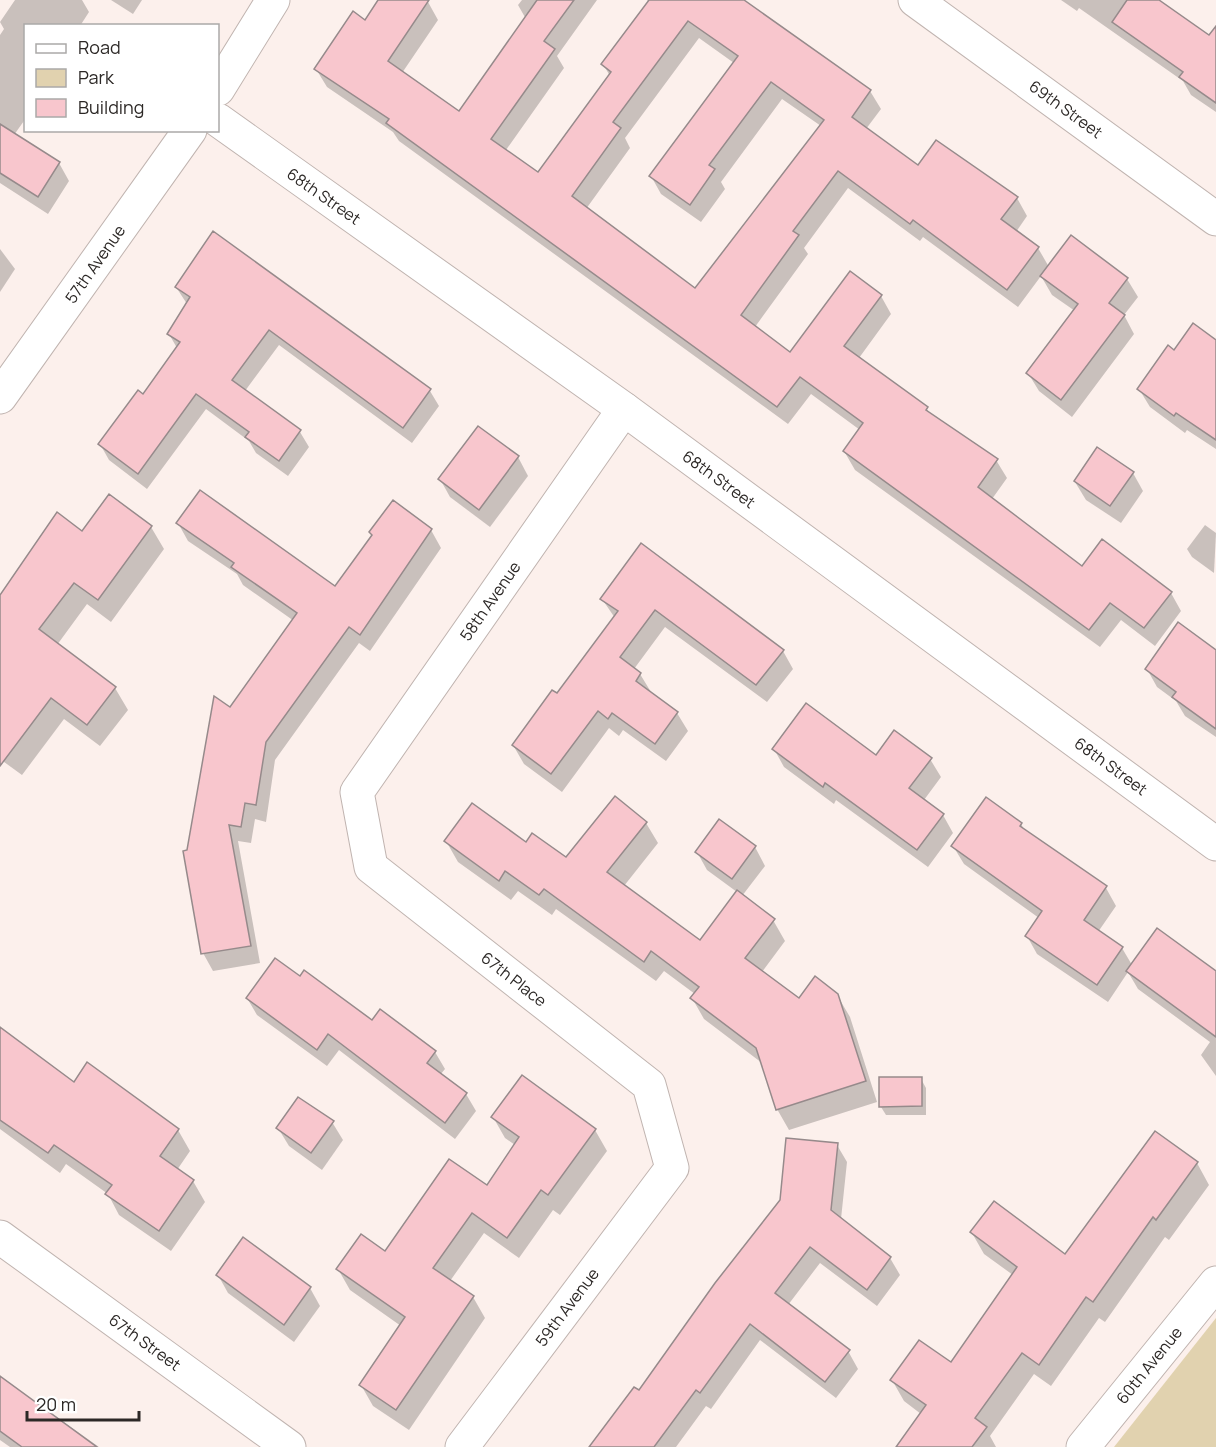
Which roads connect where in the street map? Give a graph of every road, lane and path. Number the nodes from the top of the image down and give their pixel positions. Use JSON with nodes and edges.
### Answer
{"nodes":[{"id":1,"x":273,"y":0,"type":"edge"},
{"id":2,"x":915,"y":0,"type":"edge"},
{"id":3,"x":219,"y":86,"type":"edge"},
{"id":4,"x":219,"y":121,"type":"edge"},
{"id":5,"x":188,"y":132,"type":"edge"},
{"id":6,"x":1216,"y":219,"type":"edge"},
{"id":7,"x":0,"y":397,"type":"edge"},
{"id":8,"x":624,"y":409,"type":"junction"},
{"id":9,"x":357,"y":792,"type":"joint"},
{"id":10,"x":1216,"y":844,"type":"edge"},
{"id":11,"x":672,"y":1168,"type":"joint"},
{"id":12,"x":0,"y":1237,"type":"edge"},
{"id":13,"x":1216,"y":1283,"type":"edge"},
{"id":14,"x":289,"y":1447,"type":"edge"},
{"id":15,"x":462,"y":1447,"type":"edge"},
{"id":16,"x":1083,"y":1447,"type":"edge"}],
"edges":[{"from":1,"to":3,"type":"street"},
{"from":2,"to":6,"type":"street","name":"69th Street"},
{"from":4,"to":8,"type":"street","name":"68th Street"},
{"from":5,"to":7,"type":"street","name":"57th Avenue"},
{"from":8,"to":9,"type":"street","name":"58th Avenue"},
{"from":8,"to":10,"type":"street","name":"68th Street"},
{"from":9,"to":11,"type":"street","name":"67th Place"},
{"from":11,"to":15,"type":"street","name":"59th Avenue"},
{"from":12,"to":14,"type":"street","name":"67th Street"},
{"from":13,"to":16,"type":"street","name":"60th Avenue"}]}
